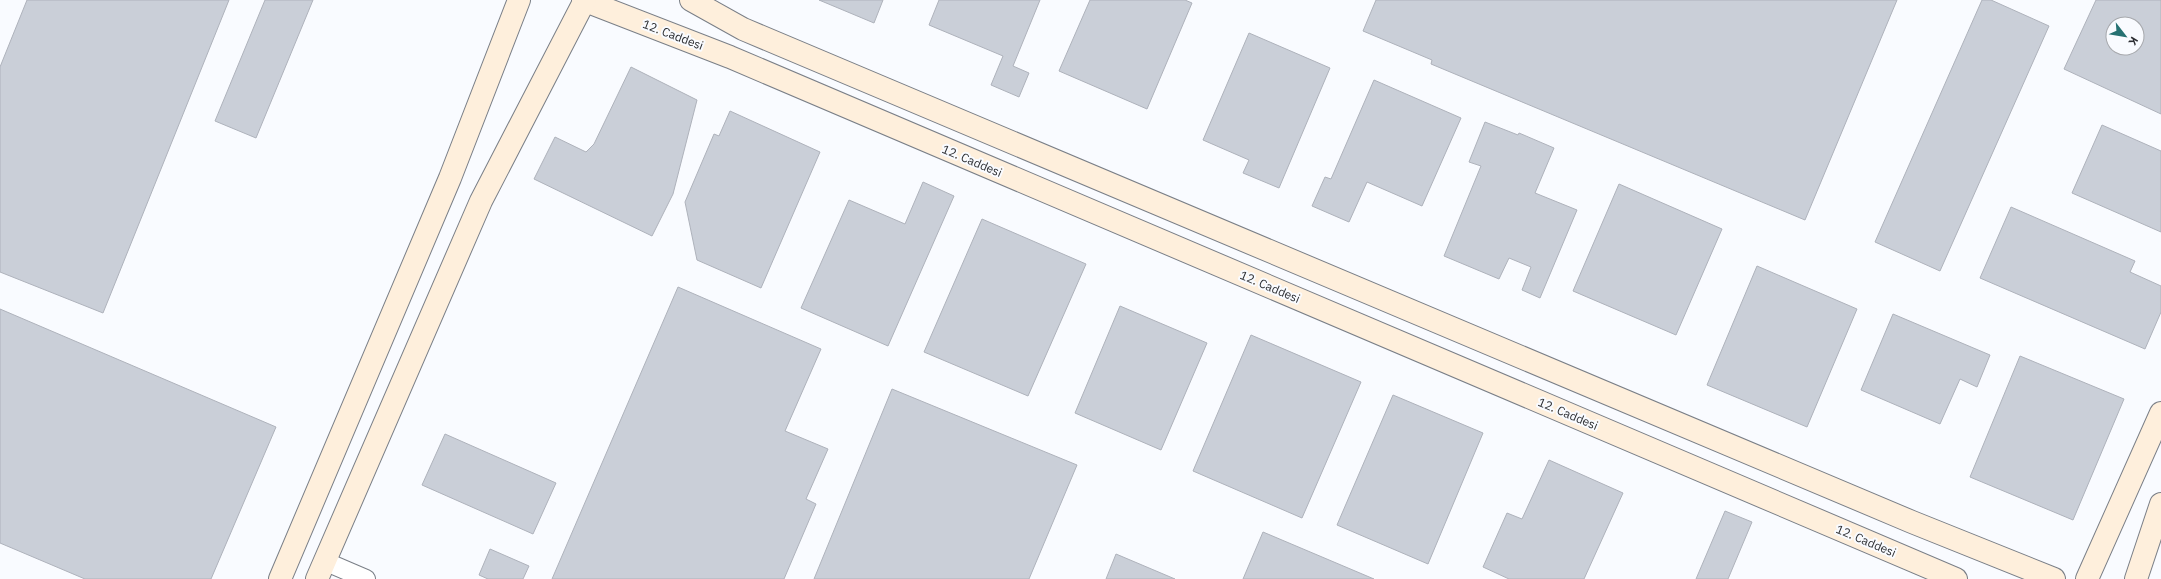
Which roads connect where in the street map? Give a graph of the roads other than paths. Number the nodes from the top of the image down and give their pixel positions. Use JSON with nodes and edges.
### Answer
{"nodes":[{"id":1,"x":519,"y":0,"type":"edge"},
{"id":2,"x":584,"y":0,"type":"edge"},
{"id":3,"x":691,"y":0,"type":"edge"},
{"id":4,"x":2161,"y":413,"type":"edge"},
{"id":5,"x":2161,"y":504,"type":"edge"},
{"id":6,"x":293,"y":549,"type":"junction"},
{"id":7,"x":320,"y":570,"type":"edge"},
{"id":8,"x":280,"y":579,"type":"edge"},
{"id":9,"x":366,"y":579,"type":"edge"},
{"id":10,"x":1956,"y":579,"type":"edge"},
{"id":11,"x":2054,"y":579,"type":"edge"},
{"id":12,"x":2087,"y":579,"type":"edge"},
{"id":13,"x":2136,"y":579,"type":"edge"}],
"edges":[{"from":1,"to":6,"type":"street"},
{"from":2,"to":7,"type":"street"},
{"from":2,"to":10,"type":"street","name":"12. Caddesi"},
{"from":3,"to":11,"type":"street"},
{"from":4,"to":12,"type":"street"},
{"from":5,"to":13,"type":"street"},
{"from":6,"to":7,"type":"street"},
{"from":6,"to":8,"type":"street"},
{"from":7,"to":9,"type":"street"}]}
